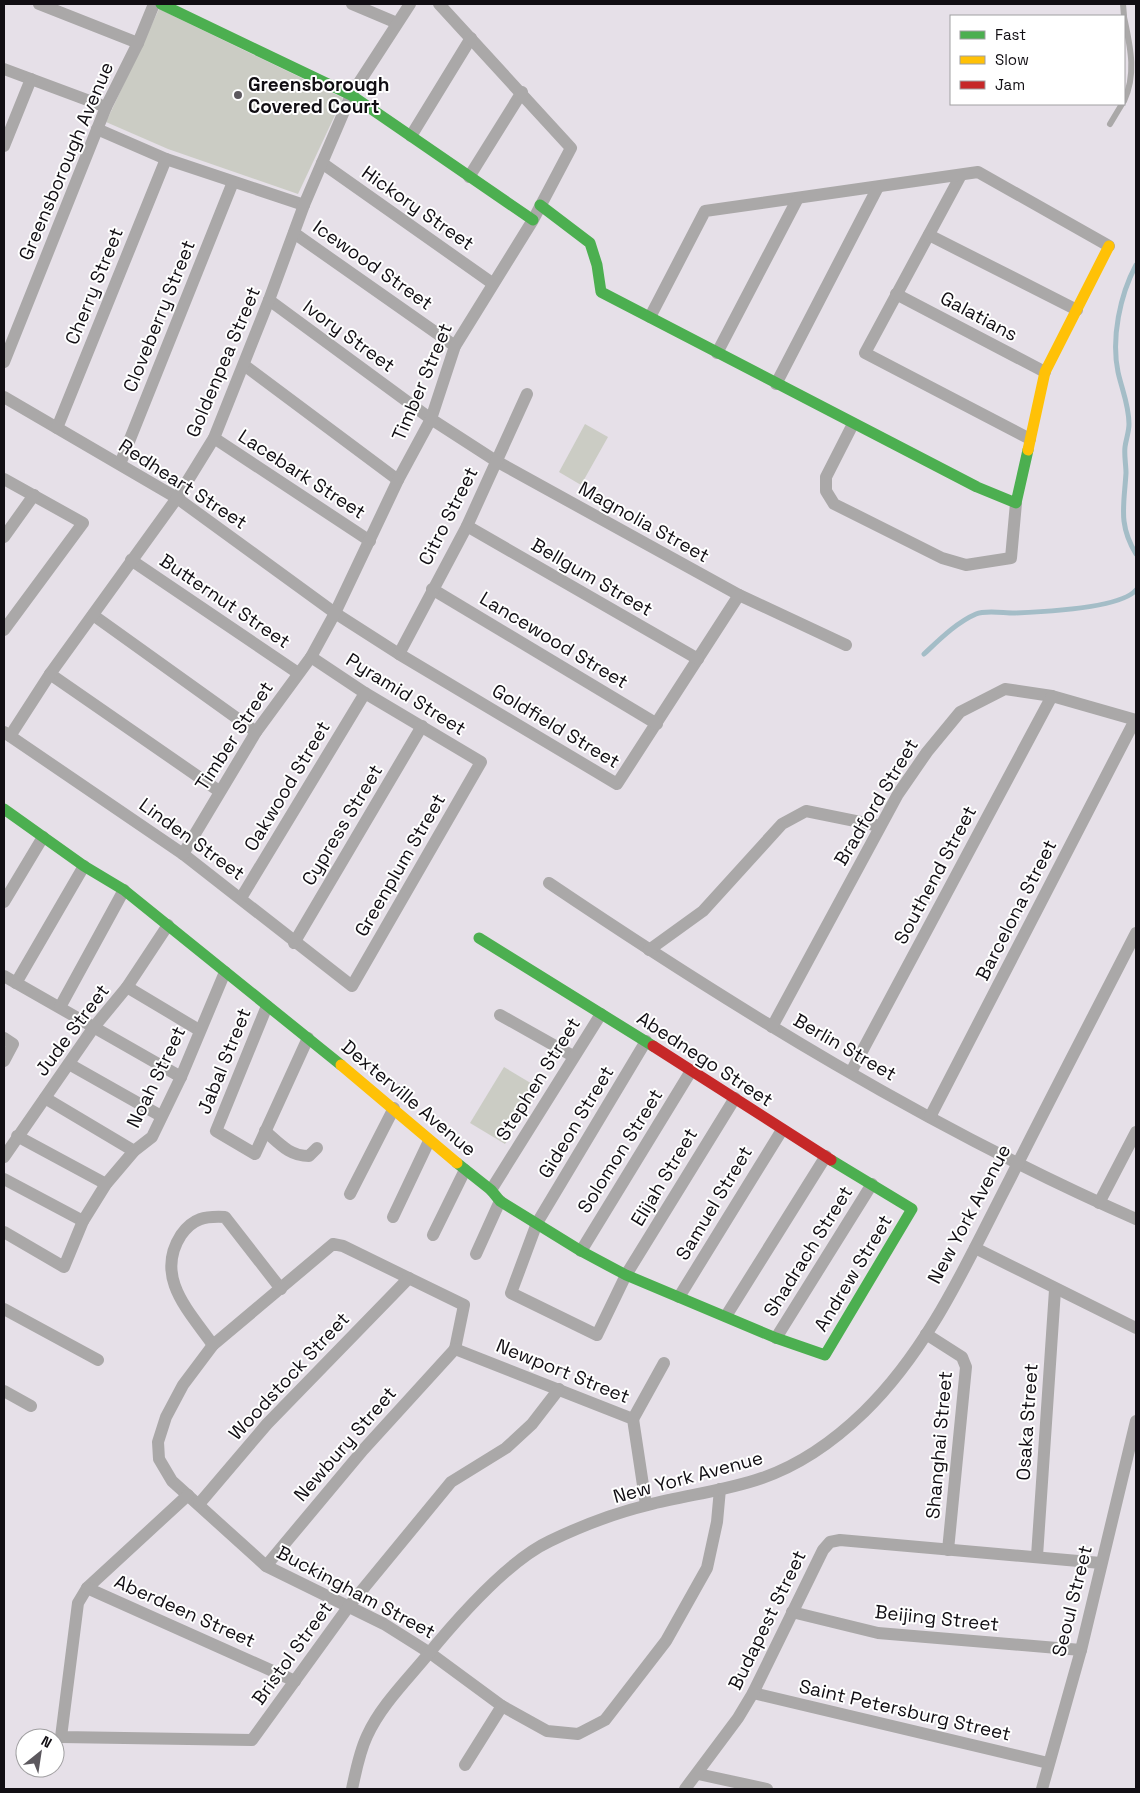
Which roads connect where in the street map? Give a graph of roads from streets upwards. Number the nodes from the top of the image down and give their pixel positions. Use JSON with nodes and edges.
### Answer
{"nodes":[{"id":1,"x":39,"y":4,"type":"edge"},
{"id":2,"x":154,"y":4,"type":"edge"},
{"id":3,"x":161,"y":4,"type":"edge"},
{"id":4,"x":352,"y":4,"type":"edge"},
{"id":5,"x":410,"y":4,"type":"edge"},
{"id":6,"x":439,"y":4,"type":"edge"},
{"id":7,"x":66,"y":8,"type":"edge"},
{"id":8,"x":397,"y":23,"type":"junction"},
{"id":9,"x":471,"y":38,"type":"junction"},
{"id":10,"x":138,"y":43,"type":"junction"},
{"id":11,"x":4,"y":68,"type":"edge"},
{"id":12,"x":31,"y":79,"type":"junction"},
{"id":13,"x":522,"y":92,"type":"junction"},
{"id":14,"x":351,"y":95,"type":"junction"},
{"id":15,"x":106,"y":107,"type":"junction"},
{"id":16,"x":97,"y":129,"type":"junction"},
{"id":17,"x":411,"y":136,"type":"junction"},
{"id":18,"x":4,"y":146,"type":"edge"},
{"id":19,"x":166,"y":159,"type":"junction"},
{"id":20,"x":322,"y":163,"type":"junction"},
{"id":21,"x":960,"y":175,"type":"junction"},
{"id":22,"x":469,"y":177,"type":"junction"},
{"id":23,"x":233,"y":182,"type":"junction"},
{"id":24,"x":878,"y":187,"type":"junction"},
{"id":25,"x":798,"y":198,"type":"junction"},
{"id":26,"x":304,"y":205,"type":"junction"},
{"id":27,"x":540,"y":205,"type":"junction"},
{"id":28,"x":533,"y":220,"type":"junction"},
{"id":29,"x":294,"y":233,"type":"junction"},
{"id":30,"x":928,"y":235,"type":"junction"},
{"id":31,"x":1109,"y":246,"type":"joint"},
{"id":32,"x":492,"y":283,"type":"junction"},
{"id":33,"x":896,"y":294,"type":"junction"},
{"id":34,"x":269,"y":300,"type":"junction"},
{"id":35,"x":1077,"y":310,"type":"junction"},
{"id":36,"x":650,"y":318,"type":"junction"},
{"id":37,"x":455,"y":346,"type":"junction"},
{"id":38,"x":717,"y":352,"type":"junction"},
{"id":39,"x":4,"y":362,"type":"edge"},
{"id":40,"x":244,"y":365,"type":"junction"},
{"id":41,"x":1045,"y":372,"type":"junction"},
{"id":42,"x":776,"y":384,"type":"junction"},
{"id":43,"x":526,"y":394,"type":"dead end"},
{"id":44,"x":4,"y":397,"type":"edge"},
{"id":45,"x":431,"y":419,"type":"junction"},
{"id":46,"x":854,"y":424,"type":"junction"},
{"id":47,"x":57,"y":428,"type":"junction"},
{"id":48,"x":214,"y":438,"type":"junction"},
{"id":49,"x":1030,"y":439,"type":"junction"},
{"id":50,"x":496,"y":461,"type":"junction"},
{"id":51,"x":120,"y":464,"type":"junction"},
{"id":52,"x":4,"y":479,"type":"edge"},
{"id":53,"x":398,"y":480,"type":"junction"},
{"id":54,"x":34,"y":496,"type":"junction"},
{"id":55,"x":177,"y":498,"type":"junction"},
{"id":56,"x":1016,"y":503,"type":"junction"},
{"id":57,"x":467,"y":526,"type":"junction"},
{"id":58,"x":4,"y":537,"type":"edge"},
{"id":59,"x":370,"y":541,"type":"junction"},
{"id":60,"x":132,"y":560,"type":"junction"},
{"id":61,"x":432,"y":589,"type":"junction"},
{"id":62,"x":739,"y":595,"type":"junction"},
{"id":63,"x":335,"y":613,"type":"junction"},
{"id":64,"x":93,"y":615,"type":"junction"},
{"id":65,"x":4,"y":630,"type":"edge"},
{"id":66,"x":846,"y":645,"type":"dead end"},
{"id":67,"x":399,"y":654,"type":"junction"},
{"id":68,"x":311,"y":657,"type":"junction"},
{"id":69,"x":698,"y":660,"type":"junction"},
{"id":70,"x":298,"y":673,"type":"junction"},
{"id":71,"x":50,"y":674,"type":"junction"},
{"id":72,"x":365,"y":693,"type":"junction"},
{"id":73,"x":1052,"y":696,"type":"junction"},
{"id":74,"x":1136,"y":720,"type":"edge"},
{"id":75,"x":657,"y":724,"type":"junction"},
{"id":76,"x":422,"y":726,"type":"junction"},
{"id":77,"x":256,"y":732,"type":"junction"},
{"id":78,"x":7,"y":734,"type":"edge"},
{"id":79,"x":481,"y":762,"type":"joint"},
{"id":80,"x":219,"y":791,"type":"junction"},
{"id":81,"x":4,"y":809,"type":"edge"},
{"id":82,"x":880,"y":826,"type":"junction"},
{"id":83,"x":43,"y":837,"type":"junction"},
{"id":84,"x":184,"y":854,"type":"junction"},
{"id":85,"x":84,"y":866,"type":"junction"},
{"id":86,"x":549,"y":882,"type":"dead end"},
{"id":87,"x":124,"y":890,"type":"junction"},
{"id":88,"x":241,"y":898,"type":"junction"},
{"id":89,"x":4,"y":902,"type":"edge"},
{"id":90,"x":168,"y":924,"type":"junction"},
{"id":91,"x":1136,"y":933,"type":"edge"},
{"id":92,"x":479,"y":938,"type":"dead end"},
{"id":93,"x":294,"y":943,"type":"junction"},
{"id":94,"x":649,"y":950,"type":"junction"},
{"id":95,"x":225,"y":972,"type":"junction"},
{"id":96,"x":4,"y":976,"type":"edge"},
{"id":97,"x":16,"y":982,"type":"junction"},
{"id":98,"x":352,"y":986,"type":"joint"},
{"id":99,"x":127,"y":987,"type":"junction"},
{"id":100,"x":267,"y":1006,"type":"junction"},
{"id":101,"x":60,"y":1008,"type":"junction"},
{"id":102,"x":601,"y":1014,"type":"junction"},
{"id":103,"x":500,"y":1015,"type":"dead end"},
{"id":104,"x":94,"y":1027,"type":"junction"},
{"id":105,"x":772,"y":1027,"type":"junction"},
{"id":106,"x":199,"y":1030,"type":"junction"},
{"id":107,"x":308,"y":1038,"type":"junction"},
{"id":108,"x":8,"y":1041,"type":"edge"},
{"id":109,"x":646,"y":1041,"type":"junction"},
{"id":110,"x":573,"y":1056,"type":"junction"},
{"id":111,"x":4,"y":1061,"type":"edge"},
{"id":112,"x":69,"y":1064,"type":"junction"},
{"id":113,"x":691,"y":1071,"type":"junction"},
{"id":114,"x":851,"y":1072,"type":"junction"},
{"id":115,"x":180,"y":1077,"type":"junction"},
{"id":116,"x":45,"y":1098,"type":"junction"},
{"id":117,"x":735,"y":1098,"type":"junction"},
{"id":118,"x":394,"y":1108,"type":"junction"},
{"id":119,"x":161,"y":1116,"type":"junction"},
{"id":120,"x":930,"y":1117,"type":"junction"},
{"id":121,"x":782,"y":1130,"type":"junction"},
{"id":122,"x":265,"y":1131,"type":"junction"},
{"id":123,"x":1136,"y":1132,"type":"edge"},
{"id":124,"x":17,"y":1136,"type":"junction"},
{"id":125,"x":429,"y":1140,"type":"junction"},
{"id":126,"x":317,"y":1148,"type":"dead end"},
{"id":127,"x":134,"y":1151,"type":"junction"},
{"id":128,"x":826,"y":1156,"type":"junction"},
{"id":129,"x":4,"y":1157,"type":"edge"},
{"id":130,"x":1017,"y":1165,"type":"junction"},
{"id":131,"x":465,"y":1170,"type":"junction"},
{"id":132,"x":4,"y":1179,"type":"edge"},
{"id":133,"x":106,"y":1184,"type":"junction"},
{"id":134,"x":872,"y":1184,"type":"junction"},
{"id":135,"x":491,"y":1190,"type":"junction"},
{"id":136,"x":350,"y":1194,"type":"dead end"},
{"id":137,"x":500,"y":1201,"type":"junction"},
{"id":138,"x":1099,"y":1203,"type":"junction"},
{"id":139,"x":912,"y":1209,"type":"joint"},
{"id":140,"x":393,"y":1217,"type":"dead end"},
{"id":141,"x":1136,"y":1219,"type":"edge"},
{"id":142,"x":83,"y":1221,"type":"junction"},
{"id":143,"x":537,"y":1223,"type":"junction"},
{"id":144,"x":4,"y":1232,"type":"edge"},
{"id":145,"x":433,"y":1235,"type":"dead end"},
{"id":146,"x":974,"y":1248,"type":"junction"},
{"id":147,"x":581,"y":1251,"type":"junction"},
{"id":148,"x":476,"y":1254,"type":"dead end"},
{"id":149,"x":626,"y":1275,"type":"junction"},
{"id":150,"x":409,"y":1278,"type":"junction"},
{"id":151,"x":281,"y":1288,"type":"junction"},
{"id":152,"x":1055,"y":1290,"type":"junction"},
{"id":153,"x":679,"y":1297,"type":"junction"},
{"id":154,"x":4,"y":1309,"type":"edge"},
{"id":155,"x":726,"y":1316,"type":"junction"},
{"id":156,"x":1136,"y":1328,"type":"edge"},
{"id":157,"x":926,"y":1334,"type":"junction"},
{"id":158,"x":776,"y":1338,"type":"junction"},
{"id":159,"x":213,"y":1345,"type":"junction"},
{"id":160,"x":454,"y":1349,"type":"junction"},
{"id":161,"x":825,"y":1355,"type":"joint"},
{"id":162,"x":98,"y":1360,"type":"dead end"},
{"id":163,"x":664,"y":1363,"type":"dead end"},
{"id":164,"x":559,"y":1388,"type":"junction"},
{"id":165,"x":4,"y":1391,"type":"edge"},
{"id":166,"x":31,"y":1406,"type":"dead end"},
{"id":167,"x":632,"y":1419,"type":"junction"},
{"id":168,"x":1136,"y":1421,"type":"edge"},
{"id":169,"x":720,"y":1489,"type":"junction"},
{"id":170,"x":188,"y":1495,"type":"junction"},
{"id":171,"x":199,"y":1504,"type":"junction"},
{"id":172,"x":646,"y":1505,"type":"junction"},
{"id":173,"x":948,"y":1550,"type":"junction"},
{"id":174,"x":1037,"y":1556,"type":"junction"},
{"id":175,"x":1101,"y":1563,"type":"junction"},
{"id":176,"x":266,"y":1566,"type":"junction"},
{"id":177,"x":87,"y":1588,"type":"junction"},
{"id":178,"x":349,"y":1606,"type":"junction"},
{"id":179,"x":792,"y":1612,"type":"junction"},
{"id":180,"x":1081,"y":1650,"type":"junction"},
{"id":181,"x":430,"y":1652,"type":"junction"},
{"id":182,"x":295,"y":1681,"type":"junction"},
{"id":183,"x":753,"y":1694,"type":"junction"},
{"id":184,"x":502,"y":1706,"type":"junction"},
{"id":185,"x":1048,"y":1763,"type":"junction"},
{"id":186,"x":465,"y":1765,"type":"dead end"},
{"id":187,"x":698,"y":1774,"type":"junction"},
{"id":188,"x":352,"y":1789,"type":"edge"},
{"id":189,"x":685,"y":1789,"type":"edge"},
{"id":190,"x":767,"y":1789,"type":"edge"},
{"id":191,"x":1042,"y":1789,"type":"edge"}],
"edges":[{"from":1,"to":7,"type":"street"},
{"from":2,"to":10,"type":"street","name":"Greensborough Avenue"},
{"from":3,"to":14,"type":"street"},
{"from":4,"to":8,"type":"street"},
{"from":5,"to":8,"type":"street","name":"Goldenpea Street"},
{"from":6,"to":9,"type":"street","name":"Timber Street"},
{"from":7,"to":10,"type":"street"},
{"from":8,"to":14,"type":"street","name":"Goldenpea Street"},
{"from":9,"to":13,"type":"street","name":"Timber Street"},
{"from":9,"to":17,"type":"street"},
{"from":10,"to":15,"type":"street","name":"Greensborough Avenue"},
{"from":11,"to":12,"type":"street"},
{"from":12,"to":15,"type":"street"},
{"from":12,"to":18,"type":"street"},
{"from":13,"to":22,"type":"street"},
{"from":13,"to":27,"type":"street","name":"Timber Street"},
{"from":14,"to":17,"type":"street"},
{"from":14,"to":20,"type":"street","name":"Goldenpea Street"},
{"from":15,"to":16,"type":"street","name":"Greensborough Avenue"},
{"from":16,"to":19,"type":"street"},
{"from":16,"to":39,"type":"street","name":"Greensborough Avenue"},
{"from":17,"to":22,"type":"street"},
{"from":19,"to":23,"type":"street"},
{"from":19,"to":47,"type":"street","name":"Cherry Street"},
{"from":20,"to":26,"type":"street","name":"Goldenpea Street"},
{"from":20,"to":32,"type":"street","name":"Hickory Street"},
{"from":21,"to":24,"type":"street"},
{"from":21,"to":30,"type":"street"},
{"from":21,"to":31,"type":"street"},
{"from":22,"to":28,"type":"street"},
{"from":23,"to":26,"type":"street"},
{"from":23,"to":51,"type":"street","name":"Cloveberry Street"},
{"from":24,"to":25,"type":"street"},
{"from":24,"to":42,"type":"street"},
{"from":25,"to":36,"type":"street"},
{"from":25,"to":38,"type":"street"},
{"from":26,"to":29,"type":"street","name":"Goldenpea Street"},
{"from":27,"to":28,"type":"street","name":"Timber Street"},
{"from":27,"to":36,"type":"street"},
{"from":28,"to":32,"type":"street","name":"Timber Street"},
{"from":29,"to":34,"type":"street","name":"Goldenpea Street"},
{"from":29,"to":37,"type":"street","name":"Icewood Street"},
{"from":30,"to":33,"type":"street"},
{"from":30,"to":35,"type":"street"},
{"from":31,"to":35,"type":"street"},
{"from":32,"to":37,"type":"street","name":"Timber Street"},
{"from":33,"to":41,"type":"street","name":"Galatians"},
{"from":33,"to":49,"type":"street"},
{"from":34,"to":40,"type":"street","name":"Goldenpea Street"},
{"from":34,"to":45,"type":"street","name":"Ivory Street"},
{"from":35,"to":41,"type":"street"},
{"from":36,"to":38,"type":"street"},
{"from":37,"to":45,"type":"street","name":"Timber Street"},
{"from":38,"to":42,"type":"street"},
{"from":40,"to":48,"type":"street","name":"Goldenpea Street"},
{"from":40,"to":53,"type":"street"},
{"from":41,"to":49,"type":"street"},
{"from":42,"to":46,"type":"street"},
{"from":43,"to":50,"type":"street","name":"Citro Street"},
{"from":44,"to":47,"type":"street","name":"Redheart Street"},
{"from":45,"to":50,"type":"street","name":"Magnolia Street"},
{"from":45,"to":53,"type":"street","name":"Timber Street"},
{"from":46,"to":56,"type":"street"},
{"from":46,"to":56,"type":"street"},
{"from":47,"to":51,"type":"street","name":"Redheart Street"},
{"from":48,"to":55,"type":"street","name":"Goldenpea Street"},
{"from":48,"to":59,"type":"street","name":"Lacebark Street"},
{"from":49,"to":56,"type":"street"},
{"from":50,"to":57,"type":"street","name":"Citro Street"},
{"from":50,"to":62,"type":"street","name":"Magnolia Street"},
{"from":51,"to":55,"type":"street","name":"Redheart Street"},
{"from":52,"to":54,"type":"street"},
{"from":53,"to":59,"type":"street","name":"Timber Street"},
{"from":54,"to":58,"type":"street"},
{"from":54,"to":65,"type":"street"},
{"from":55,"to":60,"type":"street","name":"Goldenpea Street"},
{"from":55,"to":63,"type":"street","name":"Redheart Street"},
{"from":57,"to":61,"type":"street","name":"Citro Street"},
{"from":57,"to":69,"type":"street","name":"Bellgum Street"},
{"from":59,"to":63,"type":"street","name":"Timber Street"},
{"from":60,"to":64,"type":"street","name":"Goldenpea Street"},
{"from":60,"to":70,"type":"street","name":"Butternut Street"},
{"from":61,"to":67,"type":"street","name":"Citro Street"},
{"from":61,"to":75,"type":"street","name":"Lancewood Street"},
{"from":62,"to":66,"type":"street","name":"Magnolia Street"},
{"from":62,"to":69,"type":"street","name":"Goldfield Street"},
{"from":63,"to":67,"type":"street","name":"Goldfield Street"},
{"from":63,"to":68,"type":"street","name":"Timber Street"},
{"from":64,"to":71,"type":"street","name":"Goldenpea Street"},
{"from":64,"to":77,"type":"street"},
{"from":67,"to":75,"type":"street","name":"Goldfield Street"},
{"from":68,"to":70,"type":"street","name":"Timber Street"},
{"from":68,"to":72,"type":"street","name":"Pyramid Street"},
{"from":69,"to":75,"type":"street","name":"Goldfield Street"},
{"from":70,"to":77,"type":"street","name":"Timber Street"},
{"from":71,"to":78,"type":"street","name":"Goldenpea Street"},
{"from":71,"to":80,"type":"street"},
{"from":72,"to":76,"type":"street","name":"Pyramid Street"},
{"from":72,"to":88,"type":"street","name":"Oakwood Street"},
{"from":73,"to":74,"type":"street","name":"Bradford Street"},
{"from":73,"to":82,"type":"street","name":"Bradford Street"},
{"from":73,"to":114,"type":"street","name":"Southend Street"},
{"from":74,"to":120,"type":"street","name":"Barcelona Street"},
{"from":76,"to":79,"type":"street","name":"Pyramid Street"},
{"from":76,"to":93,"type":"street","name":"Cypress Street"},
{"from":77,"to":80,"type":"street","name":"Timber Street"},
{"from":78,"to":84,"type":"street","name":"Linden Street"},
{"from":79,"to":98,"type":"street","name":"Greenplum Street"},
{"from":80,"to":84,"type":"street","name":"Timber Street"},
{"from":81,"to":83,"type":"street","name":"Dexterville Avenue"},
{"from":82,"to":94,"type":"street"},
{"from":82,"to":105,"type":"street","name":"Bradford Street"},
{"from":83,"to":85,"type":"street","name":"Dexterville Avenue"},
{"from":83,"to":89,"type":"street"},
{"from":84,"to":88,"type":"street","name":"Linden Street"},
{"from":85,"to":87,"type":"street","name":"Dexterville Avenue"},
{"from":85,"to":97,"type":"street"},
{"from":86,"to":94,"type":"street","name":"Berlin Street"},
{"from":87,"to":90,"type":"street","name":"Dexterville Avenue"},
{"from":87,"to":101,"type":"street"},
{"from":88,"to":93,"type":"street","name":"Linden Street"},
{"from":90,"to":95,"type":"street","name":"Dexterville Avenue"},
{"from":90,"to":99,"type":"street","name":"Jude Street"},
{"from":91,"to":130,"type":"street","name":"New York Avenue"},
{"from":92,"to":102,"type":"street","name":"Abednego Street"},
{"from":93,"to":98,"type":"street","name":"Linden Street"},
{"from":94,"to":105,"type":"street","name":"Berlin Street"},
{"from":95,"to":100,"type":"street","name":"Dexterville Avenue"},
{"from":95,"to":106,"type":"street","name":"Noah Street"},
{"from":96,"to":97,"type":"street"},
{"from":97,"to":101,"type":"street"},
{"from":99,"to":104,"type":"street","name":"Jude Street"},
{"from":99,"to":106,"type":"street"},
{"from":100,"to":107,"type":"street","name":"Dexterville Avenue"},
{"from":100,"to":122,"type":"street","name":"Jabal Street"},
{"from":101,"to":104,"type":"street"},
{"from":102,"to":109,"type":"street","name":"Abednego Street"},
{"from":102,"to":110,"type":"street","name":"Stephen Street"},
{"from":103,"to":110,"type":"street"},
{"from":104,"to":112,"type":"street","name":"Jude Street"},
{"from":104,"to":115,"type":"street"},
{"from":105,"to":114,"type":"street","name":"Berlin Street"},
{"from":106,"to":115,"type":"street","name":"Noah Street"},
{"from":107,"to":118,"type":"street","name":"Dexterville Avenue"},
{"from":107,"to":122,"type":"street"},
{"from":108,"to":111,"type":"street"},
{"from":109,"to":113,"type":"street","name":"Abednego Street"},
{"from":109,"to":143,"type":"street","name":"Gideon Street"},
{"from":110,"to":135,"type":"street","name":"Stephen Street"},
{"from":112,"to":116,"type":"street","name":"Jude Street"},
{"from":112,"to":119,"type":"street"},
{"from":113,"to":117,"type":"street","name":"Abednego Street"},
{"from":113,"to":147,"type":"street","name":"Solomon Street"},
{"from":114,"to":120,"type":"street","name":"Berlin Street"},
{"from":115,"to":119,"type":"street","name":"Noah Street"},
{"from":116,"to":124,"type":"street","name":"Jude Street"},
{"from":116,"to":127,"type":"street"},
{"from":117,"to":121,"type":"street","name":"Abednego Street"},
{"from":117,"to":149,"type":"street","name":"Elijah Street"},
{"from":118,"to":125,"type":"street","name":"Dexterville Avenue"},
{"from":118,"to":136,"type":"street"},
{"from":119,"to":127,"type":"street","name":"Noah Street"},
{"from":120,"to":130,"type":"street","name":"Berlin Street"},
{"from":121,"to":128,"type":"street","name":"Abednego Street"},
{"from":121,"to":153,"type":"street","name":"Samuel Street"},
{"from":122,"to":126,"type":"street"},
{"from":123,"to":138,"type":"street"},
{"from":124,"to":129,"type":"street","name":"Jude Street"},
{"from":124,"to":133,"type":"street"},
{"from":125,"to":131,"type":"street","name":"Dexterville Avenue"},
{"from":125,"to":140,"type":"street"},
{"from":127,"to":133,"type":"street","name":"Noah Street"},
{"from":128,"to":134,"type":"street","name":"Abednego Street"},
{"from":128,"to":155,"type":"street"},
{"from":130,"to":138,"type":"street","name":"Berlin Street"},
{"from":130,"to":146,"type":"street","name":"New York Avenue"},
{"from":131,"to":135,"type":"street","name":"Dexterville Avenue"},
{"from":131,"to":145,"type":"street"},
{"from":132,"to":142,"type":"street"},
{"from":133,"to":142,"type":"street","name":"Noah Street"},
{"from":134,"to":139,"type":"street","name":"Abednego Street"},
{"from":134,"to":158,"type":"street","name":"Shadrach Street"},
{"from":135,"to":137,"type":"street","name":"Dexterville Avenue"},
{"from":137,"to":143,"type":"street","name":"Dexterville Avenue"},
{"from":137,"to":148,"type":"street"},
{"from":138,"to":141,"type":"street","name":"Berlin Street"},
{"from":139,"to":161,"type":"street","name":"Andrew Street"},
{"from":142,"to":144,"type":"street","name":"Noah Street"},
{"from":143,"to":147,"type":"street","name":"Dexterville Avenue"},
{"from":143,"to":149,"type":"street","name":"Gideon Street"},
{"from":146,"to":152,"type":"street"},
{"from":146,"to":157,"type":"street","name":"New York Avenue"},
{"from":147,"to":149,"type":"street","name":"Dexterville Avenue"},
{"from":149,"to":153,"type":"street","name":"Dexterville Avenue"},
{"from":150,"to":151,"type":"street","name":"Buckingham Street"},
{"from":150,"to":160,"type":"street"},
{"from":150,"to":171,"type":"street","name":"Woodstock Street"},
{"from":151,"to":159,"type":"street","name":"Buckingham Street"},
{"from":151,"to":159,"type":"street"},
{"from":152,"to":156,"type":"street"},
{"from":152,"to":174,"type":"street","name":"Osaka Street"},
{"from":153,"to":155,"type":"street","name":"Dexterville Avenue"},
{"from":154,"to":162,"type":"street"},
{"from":155,"to":158,"type":"street","name":"Dexterville Avenue"},
{"from":157,"to":169,"type":"street","name":"New York Avenue"},
{"from":157,"to":173,"type":"street","name":"Shanghai Street"},
{"from":158,"to":161,"type":"street","name":"Dexterville Avenue"},
{"from":159,"to":170,"type":"street","name":"Buckingham Street"},
{"from":160,"to":164,"type":"street","name":"Newport Street"},
{"from":160,"to":176,"type":"street","name":"Newbury Street"},
{"from":163,"to":167,"type":"street"},
{"from":164,"to":167,"type":"street","name":"Newport Street"},
{"from":164,"to":178,"type":"street","name":"Bristol Street"},
{"from":165,"to":166,"type":"street"},
{"from":167,"to":172,"type":"street","name":"Newport Street"},
{"from":168,"to":175,"type":"street","name":"Seoul Street"},
{"from":169,"to":172,"type":"street","name":"New York Avenue"},
{"from":169,"to":184,"type":"street","name":"Buckingham Street"},
{"from":170,"to":171,"type":"street","name":"Buckingham Street"},
{"from":170,"to":177,"type":"street"},
{"from":171,"to":176,"type":"street","name":"Buckingham Street"},
{"from":172,"to":181,"type":"street","name":"New York Avenue"},
{"from":173,"to":174,"type":"street","name":"Budapest Street"},
{"from":173,"to":179,"type":"street","name":"Budapest Street"},
{"from":174,"to":175,"type":"street","name":"Budapest Street"},
{"from":175,"to":180,"type":"street","name":"Seoul Street"},
{"from":176,"to":178,"type":"street","name":"Buckingham Street"},
{"from":177,"to":182,"type":"street","name":"Aberdeen Street"},
{"from":177,"to":182,"type":"street","name":"Bristol Street"},
{"from":178,"to":181,"type":"street","name":"Buckingham Street"},
{"from":178,"to":182,"type":"street","name":"Bristol Street"},
{"from":179,"to":180,"type":"street","name":"Beijing Street"},
{"from":179,"to":183,"type":"street","name":"Budapest Street"},
{"from":180,"to":185,"type":"street","name":"Seoul Street"},
{"from":181,"to":184,"type":"street","name":"Buckingham Street"},
{"from":181,"to":188,"type":"street","name":"New York Avenue"},
{"from":183,"to":185,"type":"street","name":"Saint Petersburg Street"},
{"from":183,"to":187,"type":"street","name":"Budapest Street"},
{"from":184,"to":186,"type":"street"},
{"from":185,"to":191,"type":"street","name":"Seoul Street"},
{"from":187,"to":189,"type":"street","name":"Budapest Street"},
{"from":187,"to":190,"type":"street"}]}
